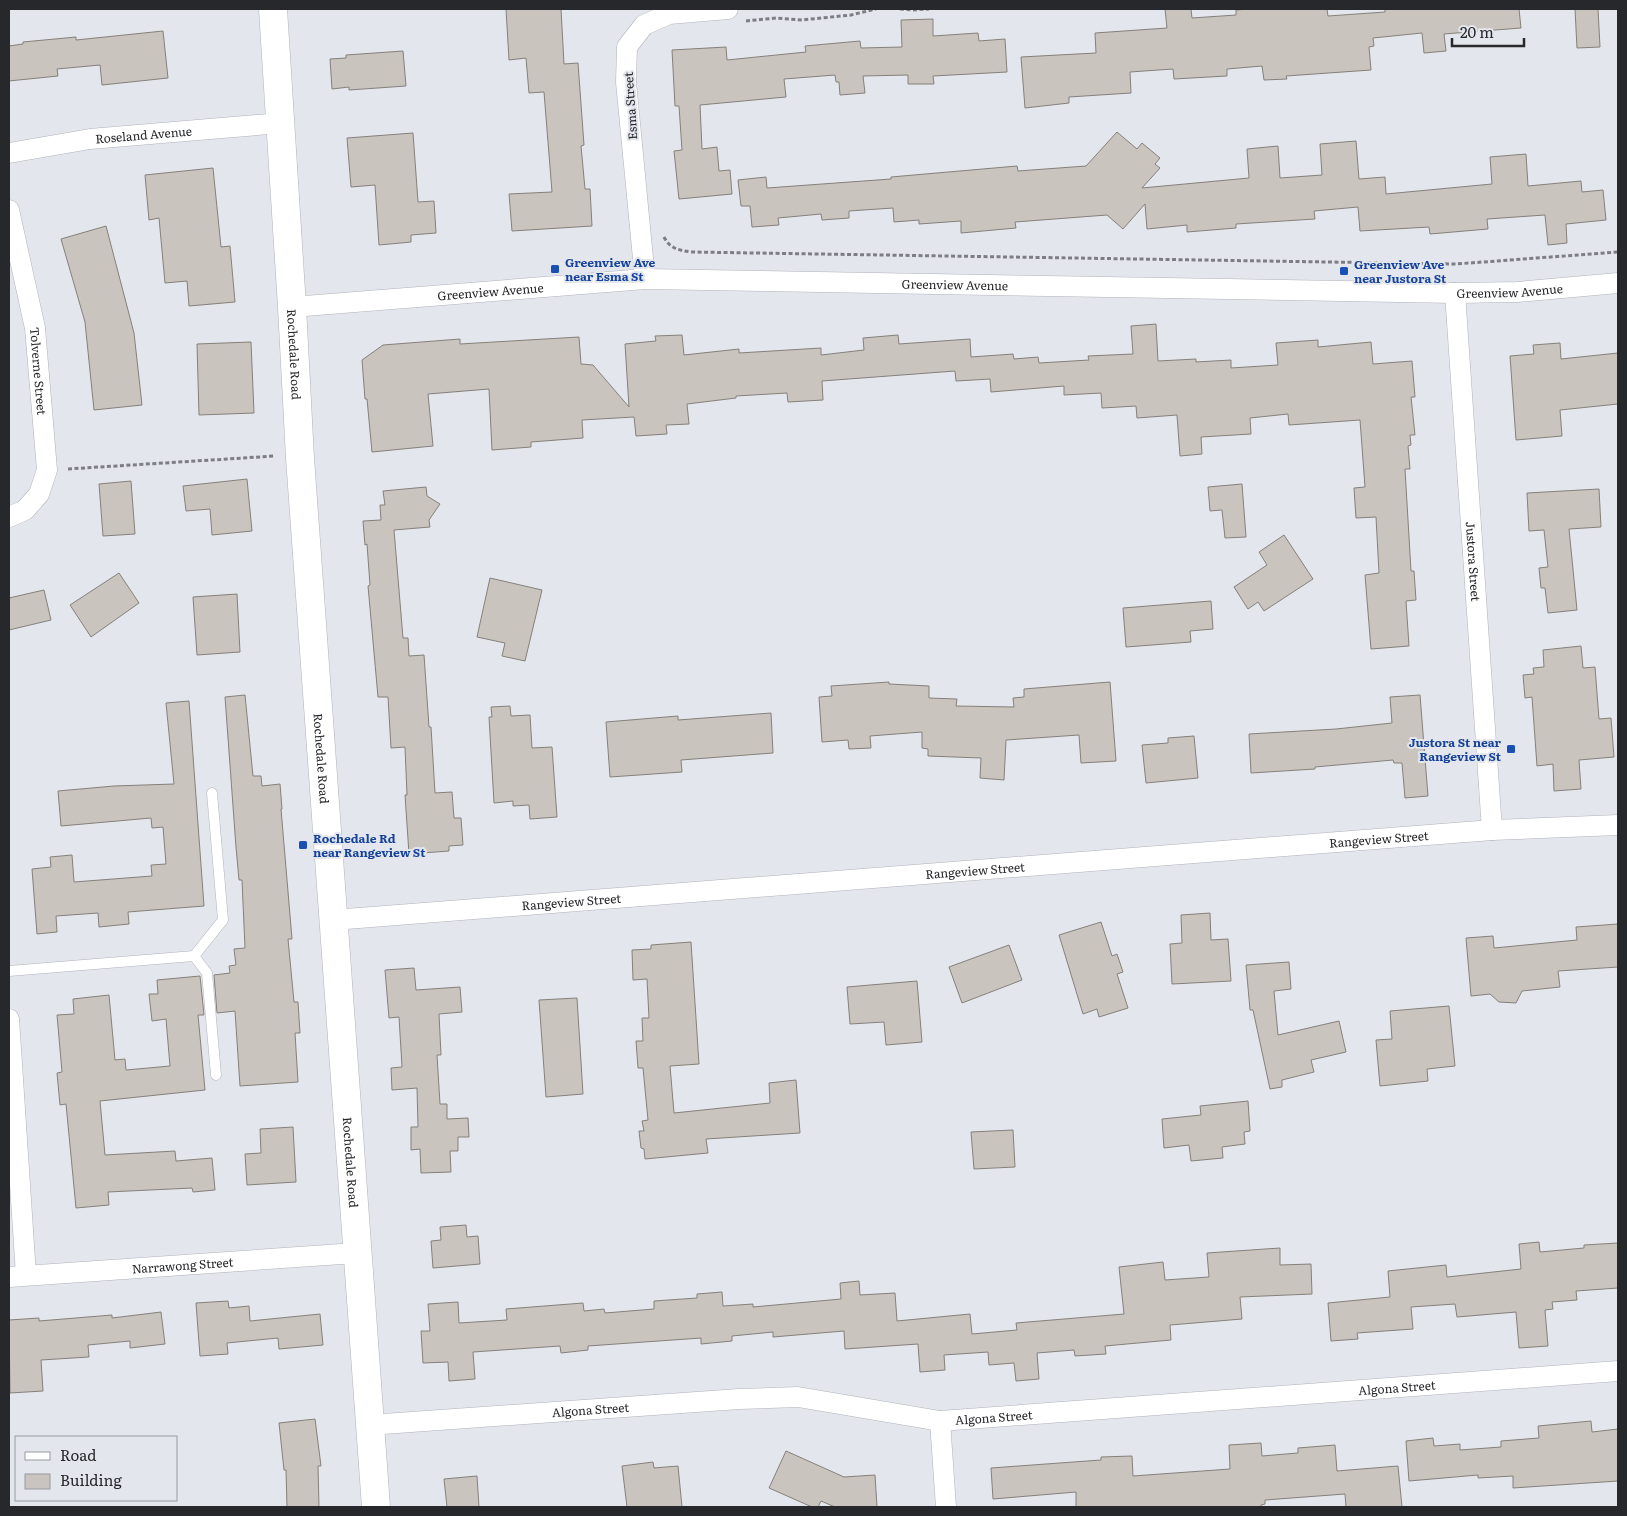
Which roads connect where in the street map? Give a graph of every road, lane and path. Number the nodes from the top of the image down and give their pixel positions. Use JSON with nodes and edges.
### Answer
{"nodes":[{"id":1,"x":273,"y":9,"type":"edge"},
{"id":2,"x":876,"y":9,"type":"edge"},
{"id":3,"x":900,"y":9,"type":"edge"},
{"id":4,"x":929,"y":9,"type":"edge"},
{"id":5,"x":733,"y":15,"type":"edge"},
{"id":6,"x":280,"y":123,"type":"junction"},
{"id":7,"x":9,"y":153,"type":"edge"},
{"id":8,"x":9,"y":210,"type":"edge"},
{"id":9,"x":662,"y":234,"type":"dead end"},
{"id":10,"x":1618,"y":252,"type":"edge"},
{"id":11,"x":645,"y":279,"type":"junction"},
{"id":12,"x":1618,"y":283,"type":"edge"},
{"id":13,"x":1455,"y":293,"type":"junction"},
{"id":14,"x":292,"y":307,"type":"junction"},
{"id":15,"x":275,"y":456,"type":"dead end"},
{"id":16,"x":47,"y":470,"type":"junction"},
{"id":17,"x":9,"y":517,"type":"edge"},
{"id":18,"x":212,"y":792,"type":"dead end"},
{"id":19,"x":1618,"y":825,"type":"edge"},
{"id":20,"x":1492,"y":830,"type":"junction"},
{"id":21,"x":333,"y":920,"type":"junction"},
{"id":22,"x":194,"y":956,"type":"junction"},
{"id":23,"x":9,"y":971,"type":"edge"},
{"id":24,"x":9,"y":1019,"type":"edge"},
{"id":25,"x":216,"y":1075,"type":"dead end"},
{"id":26,"x":356,"y":1253,"type":"junction"},
{"id":27,"x":17,"y":1276,"type":"edge"},
{"id":28,"x":1618,"y":1371,"type":"edge"},
{"id":29,"x":940,"y":1421,"type":"junction"},
{"id":30,"x":369,"y":1425,"type":"junction"},
{"id":31,"x":376,"y":1507,"type":"edge"},
{"id":32,"x":946,"y":1507,"type":"edge"}],
"edges":[{"from":1,"to":6,"type":"main road","name":"Rochedale Road"},
{"from":2,"to":5,"type":"path"},
{"from":3,"to":4,"type":"path"},
{"from":5,"to":11,"type":"street","name":"Esma Street"},
{"from":6,"to":7,"type":"street","name":"Roseland Avenue"},
{"from":6,"to":14,"type":"main road","name":"Rochedale Road"},
{"from":8,"to":16,"type":"street","name":"Tolverne Street"},
{"from":9,"to":10,"type":"path"},
{"from":11,"to":13,"type":"street","name":"Greenview Avenue"},
{"from":11,"to":14,"type":"street","name":"Greenview Avenue"},
{"from":12,"to":13,"type":"street","name":"Greenview Avenue"},
{"from":13,"to":20,"type":"street","name":"Justora Street"},
{"from":14,"to":21,"type":"main road","name":"Rochedale Road"},
{"from":15,"to":16,"type":"path"},
{"from":16,"to":17,"type":"street","name":"Tolverne Street"},
{"from":18,"to":22,"type":"lane"},
{"from":19,"to":20,"type":"street","name":"Rangeview Street"},
{"from":20,"to":21,"type":"street","name":"Rangeview Street"},
{"from":21,"to":26,"type":"main road","name":"Rochedale Road"},
{"from":22,"to":23,"type":"lane"},
{"from":22,"to":25,"type":"lane"},
{"from":24,"to":27,"type":"street"},
{"from":26,"to":27,"type":"street","name":"Narrawong Street"},
{"from":26,"to":30,"type":"main road","name":"Rochedale Road"},
{"from":28,"to":29,"type":"street","name":"Algona Street"},
{"from":29,"to":30,"type":"street","name":"Algona Street"},
{"from":29,"to":32,"type":"street"},
{"from":30,"to":31,"type":"main road","name":"Rochedale Road"}]}
